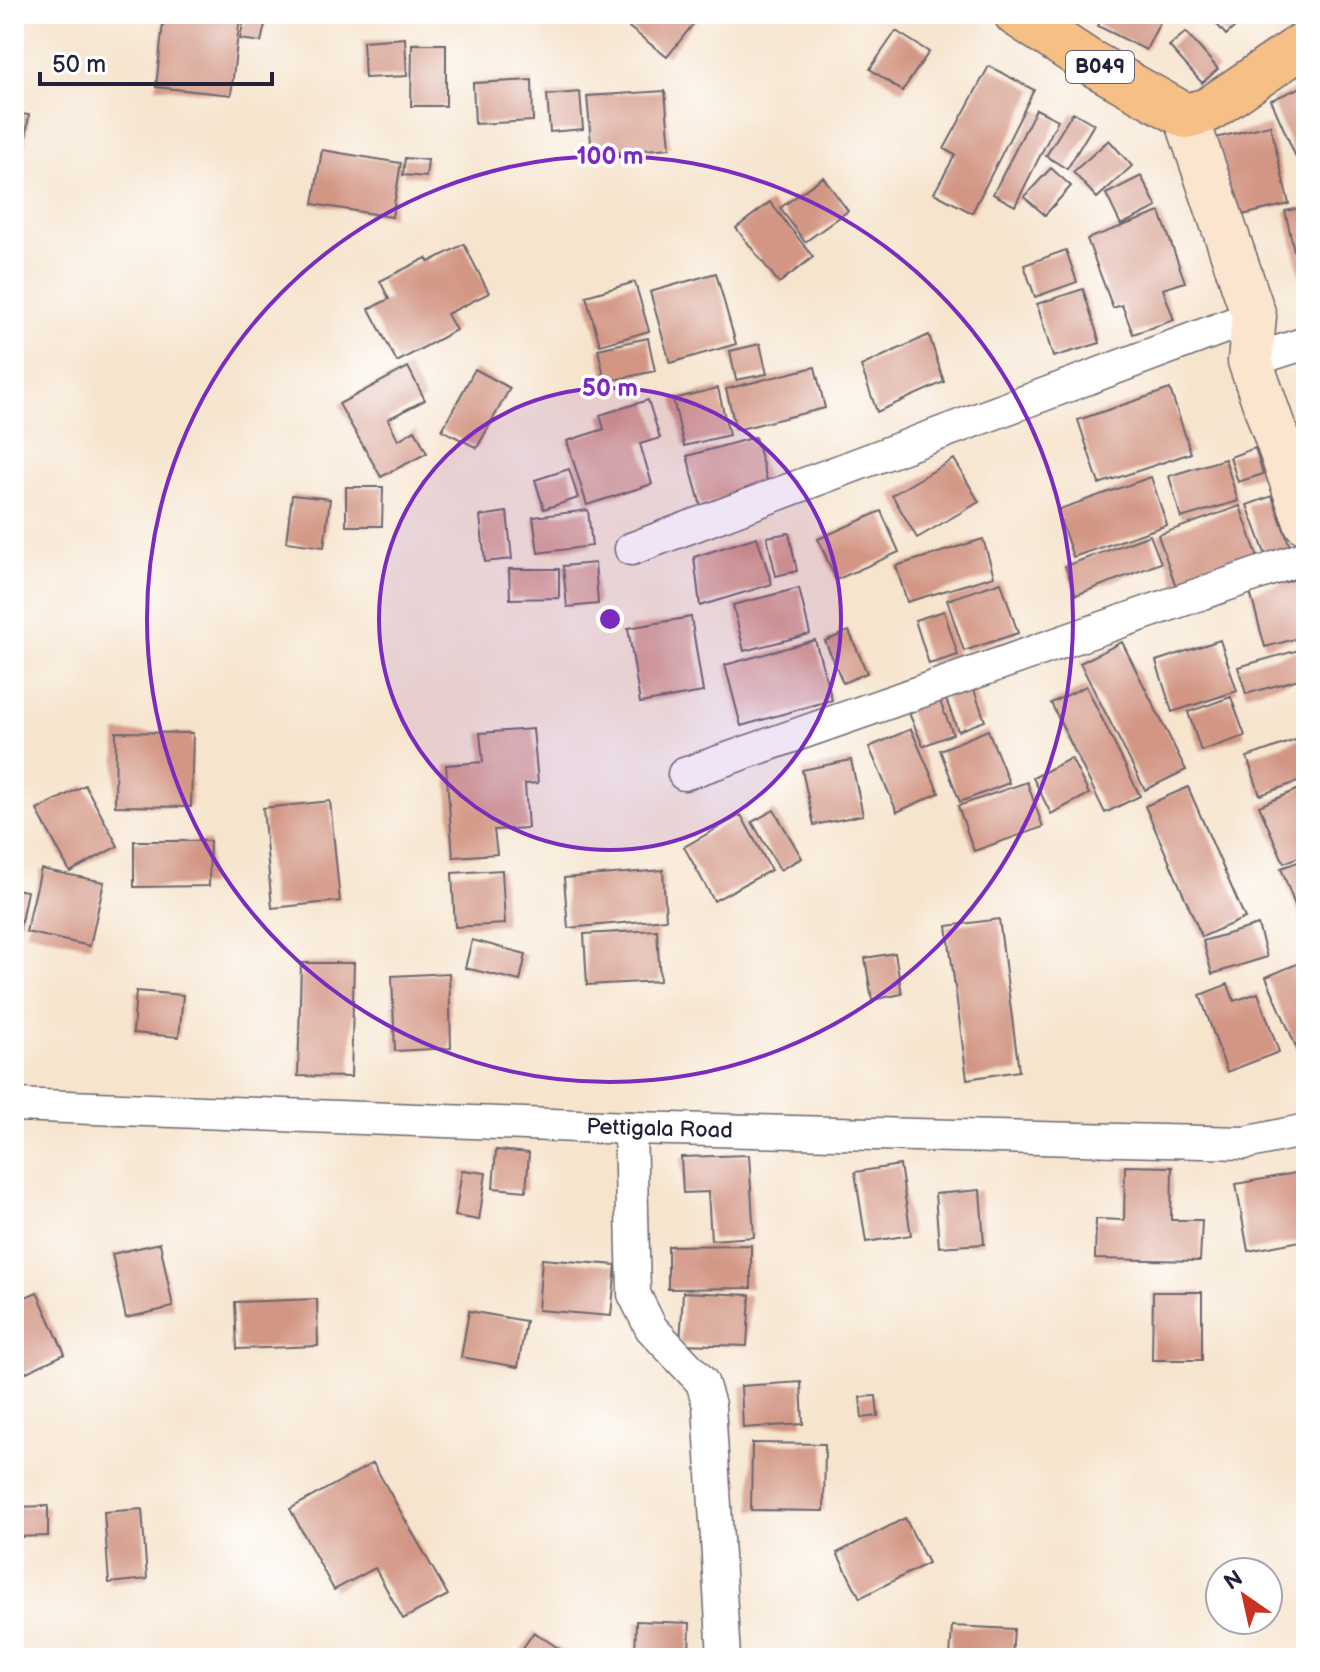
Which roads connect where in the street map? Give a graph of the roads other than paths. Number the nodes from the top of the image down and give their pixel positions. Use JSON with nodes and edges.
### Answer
{"nodes":[{"id":1,"x":1016,"y":14,"type":"edge"},
{"id":2,"x":1306,"y":43,"type":"edge"},
{"id":3,"x":1186,"y":116,"type":"junction"},
{"id":4,"x":1254,"y":316,"type":"junction"},
{"id":5,"x":1306,"y":343,"type":"edge"},
{"id":6,"x":1250,"y":361,"type":"junction"},
{"id":7,"x":1306,"y":522,"type":"edge"},
{"id":8,"x":631,"y":549,"type":"dead end"},
{"id":9,"x":1306,"y":557,"type":"edge"},
{"id":10,"x":684,"y":774,"type":"dead end"},
{"id":11,"x":14,"y":1105,"type":"edge"},
{"id":12,"x":630,"y":1128,"type":"junction"},
{"id":13,"x":1306,"y":1130,"type":"edge"},
{"id":14,"x":724,"y":1658,"type":"edge"}],
"edges":[{"from":1,"to":3,"type":"main road","number":"B049"},
{"from":2,"to":3,"type":"main road"},
{"from":3,"to":4,"type":"street"},
{"from":4,"to":6,"type":"street"},
{"from":4,"to":8,"type":"street"},
{"from":5,"to":6,"type":"street"},
{"from":6,"to":7,"type":"street"},
{"from":9,"to":10,"type":"street"},
{"from":11,"to":12,"type":"street","name":"Pettigala Road"},
{"from":12,"to":13,"type":"street","name":"Pettigala Road"},
{"from":12,"to":14,"type":"street"}]}
